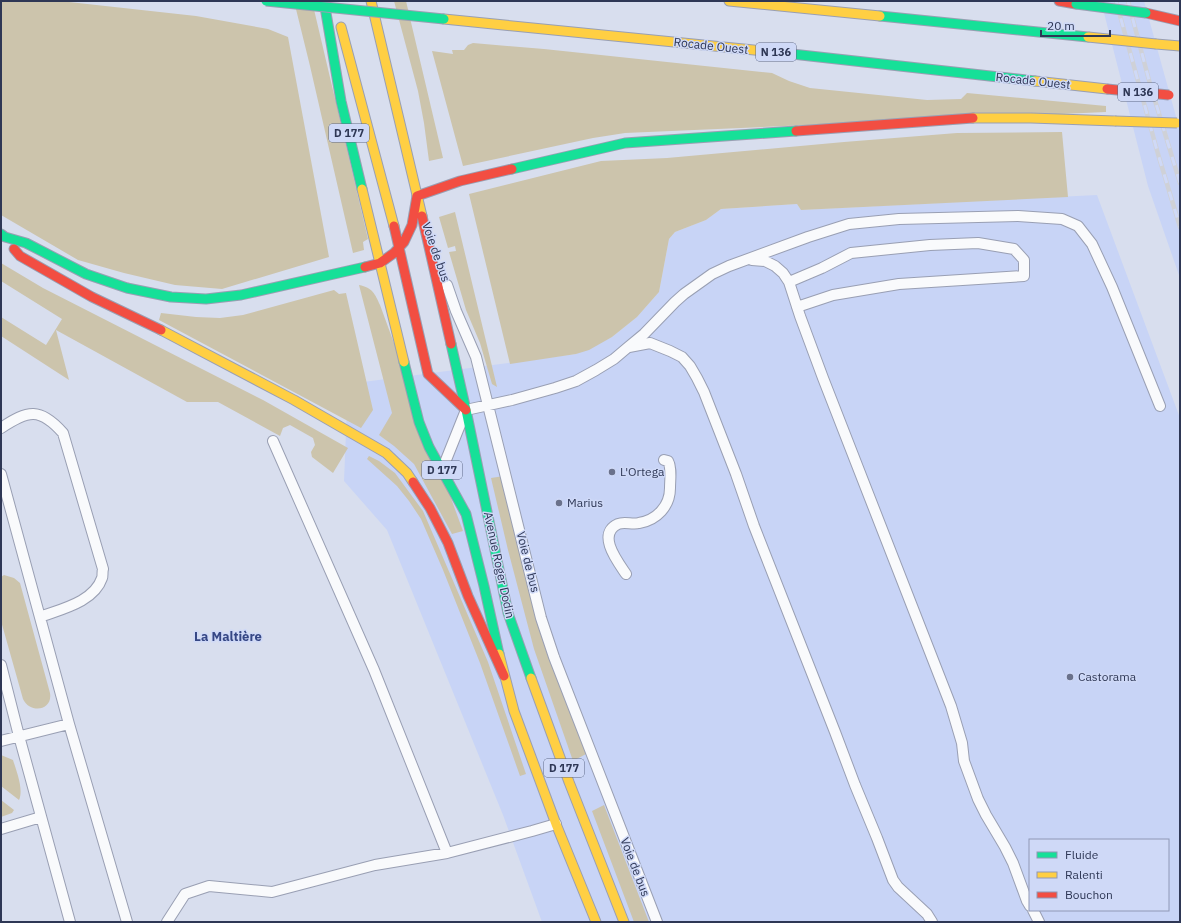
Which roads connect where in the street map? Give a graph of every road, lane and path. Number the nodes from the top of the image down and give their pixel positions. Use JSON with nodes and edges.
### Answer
{"nodes":[{"id":1,"x":266,"y":1,"type":"edge"},
{"id":2,"x":324,"y":1,"type":"edge"},
{"id":3,"x":334,"y":1,"type":"edge"},
{"id":4,"x":371,"y":1,"type":"edge"},
{"id":5,"x":729,"y":1,"type":"edge"},
{"id":6,"x":1059,"y":1,"type":"edge"},
{"id":7,"x":1180,"y":21,"type":"edge"},
{"id":8,"x":1180,"y":46,"type":"edge"},
{"id":9,"x":1180,"y":96,"type":"edge"},
{"id":10,"x":1178,"y":123,"type":"edge"},
{"id":11,"x":414,"y":196,"type":"junction"},
{"id":12,"x":3,"y":235,"type":"edge"},
{"id":13,"x":400,"y":248,"type":"junction"},
{"id":14,"x":743,"y":262,"type":"junction"},
{"id":15,"x":380,"y":263,"type":"junction"},
{"id":16,"x":789,"y":282,"type":"junction"},
{"id":17,"x":797,"y":307,"type":"junction"},
{"id":18,"x":627,"y":348,"type":"junction"},
{"id":19,"x":489,"y":405,"type":"junction"},
{"id":20,"x":1160,"y":406,"type":"dead end"},
{"id":21,"x":466,"y":410,"type":"junction"},
{"id":22,"x":1,"y":428,"type":"edge"},
{"id":23,"x":273,"y":441,"type":"dead end"},
{"id":24,"x":664,"y":460,"type":"dead end"},
{"id":25,"x":442,"y":471,"type":"junction"},
{"id":26,"x":1,"y":474,"type":"edge"},
{"id":27,"x":626,"y":574,"type":"dead end"},
{"id":28,"x":40,"y":618,"type":"junction"},
{"id":29,"x":1,"y":665,"type":"edge"},
{"id":30,"x":504,"y":676,"type":"junction"},
{"id":31,"x":69,"y":724,"type":"junction"},
{"id":32,"x":19,"y":736,"type":"junction"},
{"id":33,"x":1,"y":742,"type":"edge"},
{"id":34,"x":41,"y":817,"type":"junction"},
{"id":35,"x":556,"y":824,"type":"junction"},
{"id":36,"x":1,"y":828,"type":"edge"},
{"id":37,"x":447,"y":852,"type":"junction"},
{"id":38,"x":1029,"y":904,"type":"edge"},
{"id":39,"x":1034,"y":911,"type":"edge"},
{"id":40,"x":70,"y":922,"type":"edge"},
{"id":41,"x":127,"y":922,"type":"edge"},
{"id":42,"x":167,"y":922,"type":"edge"},
{"id":43,"x":596,"y":922,"type":"edge"},
{"id":44,"x":624,"y":922,"type":"edge"},
{"id":45,"x":657,"y":922,"type":"edge"},
{"id":46,"x":932,"y":922,"type":"edge"},
{"id":47,"x":1039,"y":922,"type":"edge"}],
"edges":[{"from":1,"to":9,"type":"main road","name":"Rocade Ouest","number":"N 136","bridge":true},
{"from":2,"to":15,"type":"main road","number":"D 177"},
{"from":3,"to":13,"type":"main road"},
{"from":4,"to":11,"type":"main road","number":"D 177"},
{"from":5,"to":8,"type":"main road","bridge":true},
{"from":6,"to":7,"type":"main road","bridge":true},
{"from":10,"to":11,"type":"main road","bridge":true},
{"from":11,"to":13,"type":"main road"},
{"from":11,"to":19,"type":"lane","name":"Voie de bus"},
{"from":11,"to":21,"type":"main road","name":"Avenue Roger Dodin","number":"D 177"},
{"from":12,"to":15,"type":"main road"},
{"from":12,"to":30,"type":"main road"},
{"from":13,"to":15,"type":"main road"},
{"from":13,"to":21,"type":"main road"},
{"from":14,"to":16,"type":"lane"},
{"from":14,"to":18,"type":"lane"},
{"from":14,"to":20,"type":"lane"},
{"from":15,"to":25,"type":"main road","name":"Avenue Roger Dodin","number":"D 177"},
{"from":16,"to":17,"type":"lane"},
{"from":16,"to":17,"type":"lane"},
{"from":17,"to":38,"type":"lane"},
{"from":18,"to":19,"type":"lane"},
{"from":18,"to":46,"type":"lane"},
{"from":19,"to":21,"type":"lane"},
{"from":19,"to":45,"type":"lane","name":"Voie de bus"},
{"from":21,"to":25,"type":"lane"},
{"from":21,"to":44,"type":"main road","name":"Avenue Roger Dodin","number":"D 177"},
{"from":22,"to":28,"type":"lane"},
{"from":23,"to":37,"type":"lane"},
{"from":24,"to":27,"type":"lane"},
{"from":25,"to":30,"type":"main road","name":"Avenue Roger Dodin","number":"D 177"},
{"from":26,"to":28,"type":"lane"},
{"from":28,"to":31,"type":"lane"},
{"from":29,"to":32,"type":"lane"},
{"from":30,"to":35,"type":"main road","name":"Avenue Roger Dodin","number":"D 177"},
{"from":31,"to":32,"type":"lane"},
{"from":31,"to":41,"type":"lane"},
{"from":32,"to":33,"type":"lane"},
{"from":32,"to":34,"type":"lane"},
{"from":34,"to":36,"type":"lane"},
{"from":34,"to":40,"type":"lane"},
{"from":35,"to":37,"type":"lane"},
{"from":35,"to":43,"type":"main road","name":"Avenue Roger Dodin","number":"D 177"},
{"from":37,"to":42,"type":"lane"},
{"from":39,"to":47,"type":"lane"}]}
